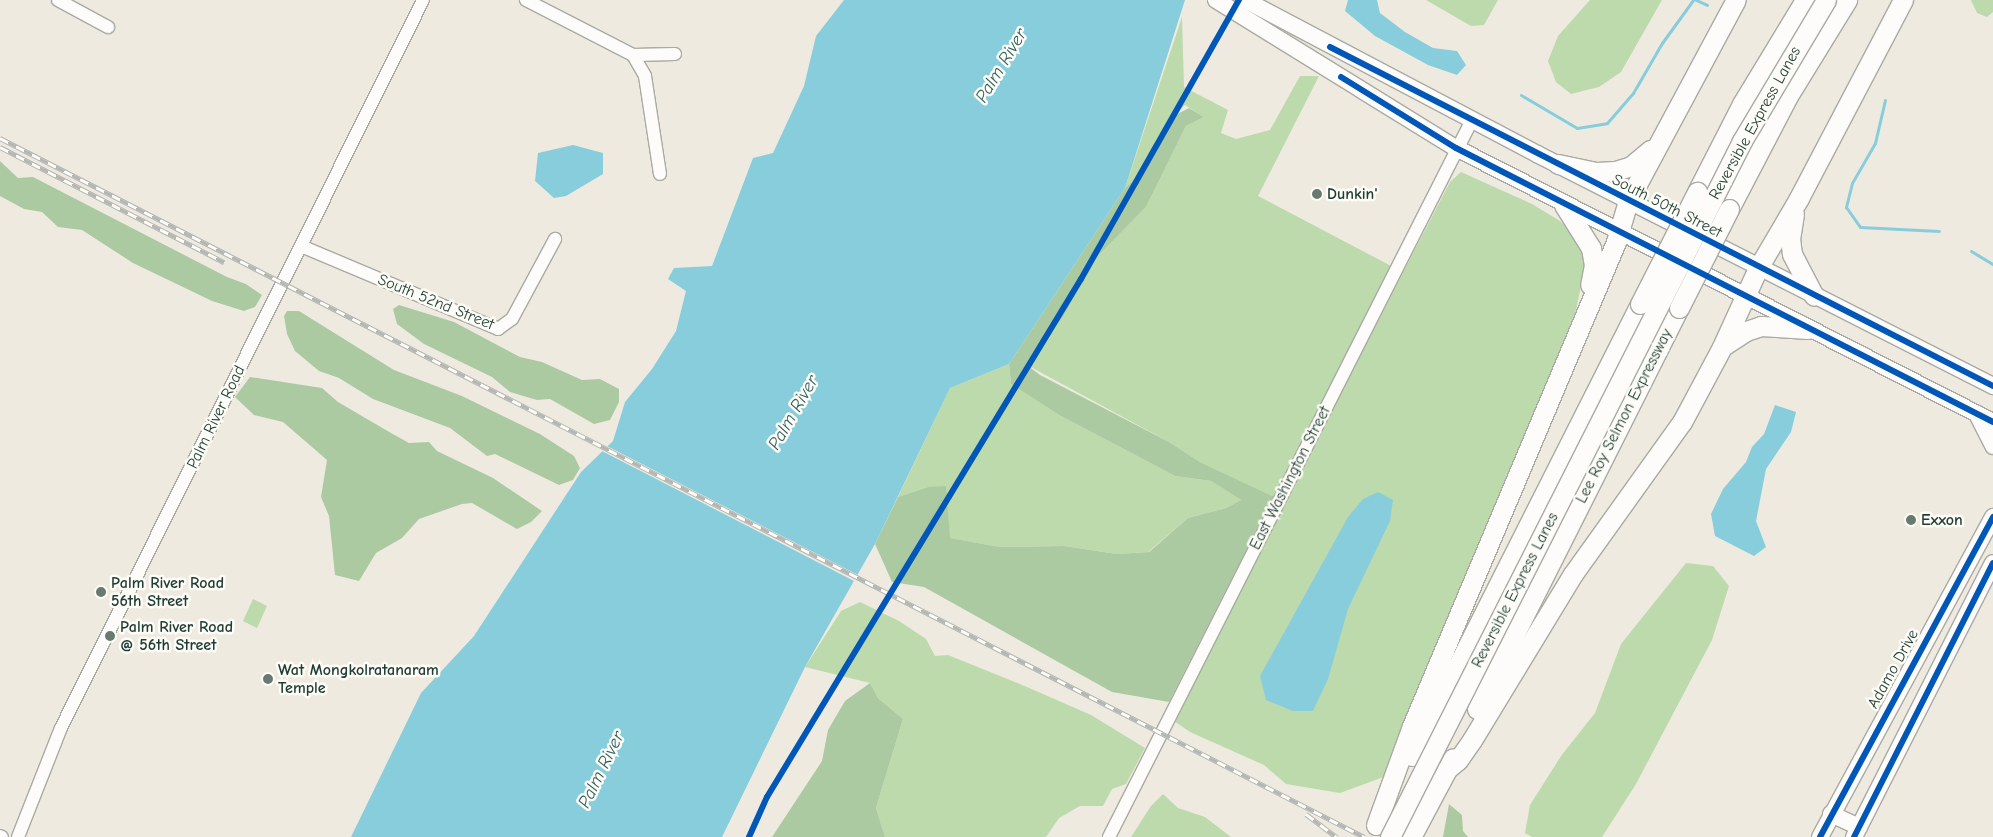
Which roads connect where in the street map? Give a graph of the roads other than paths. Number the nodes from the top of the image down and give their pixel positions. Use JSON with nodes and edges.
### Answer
{"nodes":[{"id":1,"x":58,"y":0,"type":"edge"},
{"id":2,"x":423,"y":0,"type":"edge"},
{"id":3,"x":526,"y":0,"type":"edge"},
{"id":4,"x":1244,"y":0,"type":"edge"},
{"id":5,"x":1736,"y":0,"type":"edge"},
{"id":6,"x":1805,"y":0,"type":"edge"},
{"id":7,"x":1826,"y":0,"type":"edge"},
{"id":8,"x":1847,"y":0,"type":"edge"},
{"id":9,"x":1903,"y":0,"type":"edge"},
{"id":10,"x":1221,"y":2,"type":"edge"},
{"id":11,"x":108,"y":26,"type":"dead end"},
{"id":12,"x":675,"y":54,"type":"dead end"},
{"id":13,"x":633,"y":55,"type":"junction"},
{"id":14,"x":1472,"y":120,"type":"junction"},
{"id":15,"x":1660,"y":137,"type":"junction"},
{"id":16,"x":1456,"y":148,"type":"junction"},
{"id":17,"x":1558,"y":164,"type":"junction"},
{"id":18,"x":660,"y":174,"type":"dead end"},
{"id":19,"x":1799,"y":198,"type":"junction"},
{"id":20,"x":1628,"y":201,"type":"junction"},
{"id":21,"x":1564,"y":205,"type":"junction"},
{"id":22,"x":1619,"y":233,"type":"junction"},
{"id":23,"x":555,"y":239,"type":"dead end"},
{"id":24,"x":301,"y":246,"type":"junction"},
{"id":25,"x":1758,"y":268,"type":"junction"},
{"id":26,"x":1814,"y":296,"type":"junction"},
{"id":27,"x":1745,"y":297,"type":"junction"},
{"id":28,"x":1584,"y":313,"type":"junction"},
{"id":29,"x":1808,"y":328,"type":"junction"},
{"id":30,"x":1722,"y":347,"type":"junction"},
{"id":31,"x":1990,"y":383,"type":"edge"},
{"id":32,"x":1977,"y":414,"type":"junction"},
{"id":33,"x":1993,"y":422,"type":"edge"},
{"id":34,"x":1993,"y":446,"type":"edge"},
{"id":35,"x":1993,"y":516,"type":"edge"},
{"id":36,"x":1993,"y":563,"type":"edge"},
{"id":37,"x":1447,"y":769,"type":"junction"},
{"id":38,"x":1386,"y":801,"type":"junction"},
{"id":39,"x":1831,"y":814,"type":"junction"},
{"id":40,"x":1373,"y":831,"type":"edge"},
{"id":41,"x":1857,"y":832,"type":"edge"},
{"id":42,"x":18,"y":837,"type":"edge"},
{"id":43,"x":1109,"y":837,"type":"edge"},
{"id":44,"x":1390,"y":837,"type":"edge"},
{"id":45,"x":1411,"y":837,"type":"edge"},
{"id":46,"x":1820,"y":837,"type":"edge"}],
"edges":[{"from":1,"to":11,"type":"street"},
{"from":2,"to":24,"type":"street","name":"Palm River Road"},
{"from":3,"to":13,"type":"street"},
{"from":4,"to":14,"type":"main road","name":"South 50th Street"},
{"from":5,"to":15,"type":"highway"},
{"from":6,"to":38,"type":"highway","bridge":true},
{"from":7,"to":44,"type":"highway","name":"Reversible Express Lanes","bridge":true},
{"from":8,"to":37,"type":"highway","name":"Lee Roy Selmon Expressway","bridge":true},
{"from":9,"to":19,"type":"highway"},
{"from":10,"to":16,"type":"main road"},
{"from":12,"to":13,"type":"street"},
{"from":13,"to":18,"type":"street"},
{"from":14,"to":16,"type":"street","name":"East Washington Street"},
{"from":14,"to":17,"type":"main road","name":"South 50th Street"},
{"from":15,"to":17,"type":"highway"},
{"from":15,"to":20,"type":"highway"},
{"from":16,"to":21,"type":"main road"},
{"from":16,"to":43,"type":"street","name":"East Washington Street"},
{"from":17,"to":20,"type":"main road","name":"South 50th Street"},
{"from":19,"to":25,"type":"highway"},
{"from":19,"to":26,"type":"highway"},
{"from":20,"to":22,"type":"highway"},
{"from":20,"to":25,"type":"main road","name":"South 50th Street"},
{"from":21,"to":22,"type":"main road"},
{"from":21,"to":28,"type":"highway"},
{"from":22,"to":27,"type":"main road"},
{"from":22,"to":28,"type":"highway"},
{"from":23,"to":24,"type":"street","name":"South 52nd Street"},
{"from":24,"to":42,"type":"street","name":"Palm River Road"},
{"from":25,"to":26,"type":"main road","name":"South 50th Street"},
{"from":25,"to":27,"type":"highway"},
{"from":26,"to":31,"type":"main road","name":"South 50th Street"},
{"from":27,"to":29,"type":"main road"},
{"from":27,"to":30,"type":"highway"},
{"from":28,"to":38,"type":"highway"},
{"from":29,"to":30,"type":"highway"},
{"from":29,"to":32,"type":"main road"},
{"from":30,"to":37,"type":"highway"},
{"from":32,"to":33,"type":"main road"},
{"from":32,"to":34,"type":"main road"},
{"from":35,"to":39,"type":"main road","name":"Adamo Drive"},
{"from":36,"to":41,"type":"main road"},
{"from":37,"to":45,"type":"highway","name":"Lee Roy Selmon Expressway"},
{"from":38,"to":40,"type":"highway"},
{"from":39,"to":41,"type":"main road"},
{"from":39,"to":46,"type":"main road","name":"Adamo Drive"}]}
